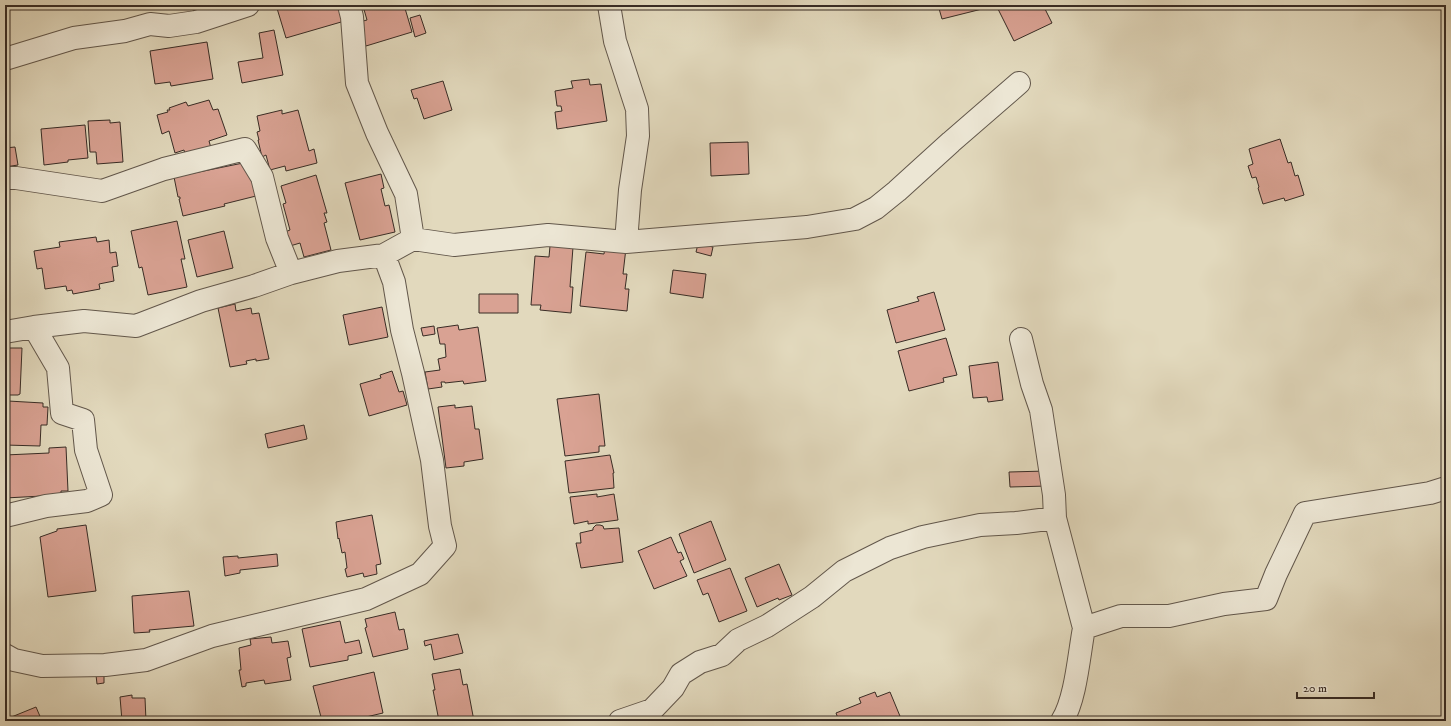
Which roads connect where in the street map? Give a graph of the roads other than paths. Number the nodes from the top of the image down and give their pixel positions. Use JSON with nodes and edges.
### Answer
{"nodes":[{"id":1,"x":248,"y":5,"type":"edge"},
{"id":2,"x":349,"y":5,"type":"edge"},
{"id":3,"x":609,"y":5,"type":"edge"},
{"id":4,"x":5,"y":59,"type":"edge"},
{"id":5,"x":1019,"y":84,"type":"dead end"},
{"id":6,"x":5,"y":178,"type":"edge"},
{"id":7,"x":413,"y":239,"type":"junction"},
{"id":8,"x":626,"y":242,"type":"junction"},
{"id":9,"x":384,"y":255,"type":"junction"},
{"id":10,"x":291,"y":273,"type":"junction"},
{"id":11,"x":34,"y":327,"type":"junction"},
{"id":12,"x":5,"y":332,"type":"edge"},
{"id":13,"x":1022,"y":339,"type":"dead end"},
{"id":14,"x":1446,"y":488,"type":"edge"},
{"id":15,"x":5,"y":516,"type":"edge"},
{"id":16,"x":1055,"y":518,"type":"junction"},
{"id":17,"x":1084,"y":628,"type":"junction"},
{"id":18,"x":5,"y":655,"type":"edge"},
{"id":19,"x":620,"y":721,"type":"edge"},
{"id":20,"x":1062,"y":721,"type":"edge"}],
"edges":[{"from":1,"to":4,"type":"street"},
{"from":2,"to":7,"type":"street"},
{"from":3,"to":8,"type":"street"},
{"from":5,"to":8,"type":"street"},
{"from":6,"to":10,"type":"street"},
{"from":7,"to":8,"type":"street"},
{"from":7,"to":9,"type":"street"},
{"from":9,"to":10,"type":"street"},
{"from":9,"to":18,"type":"street"},
{"from":10,"to":11,"type":"street"},
{"from":11,"to":12,"type":"street"},
{"from":11,"to":15,"type":"street"},
{"from":13,"to":16,"type":"street"},
{"from":14,"to":17,"type":"street"},
{"from":16,"to":17,"type":"street"},
{"from":16,"to":19,"type":"street"},
{"from":17,"to":20,"type":"street"}]}
